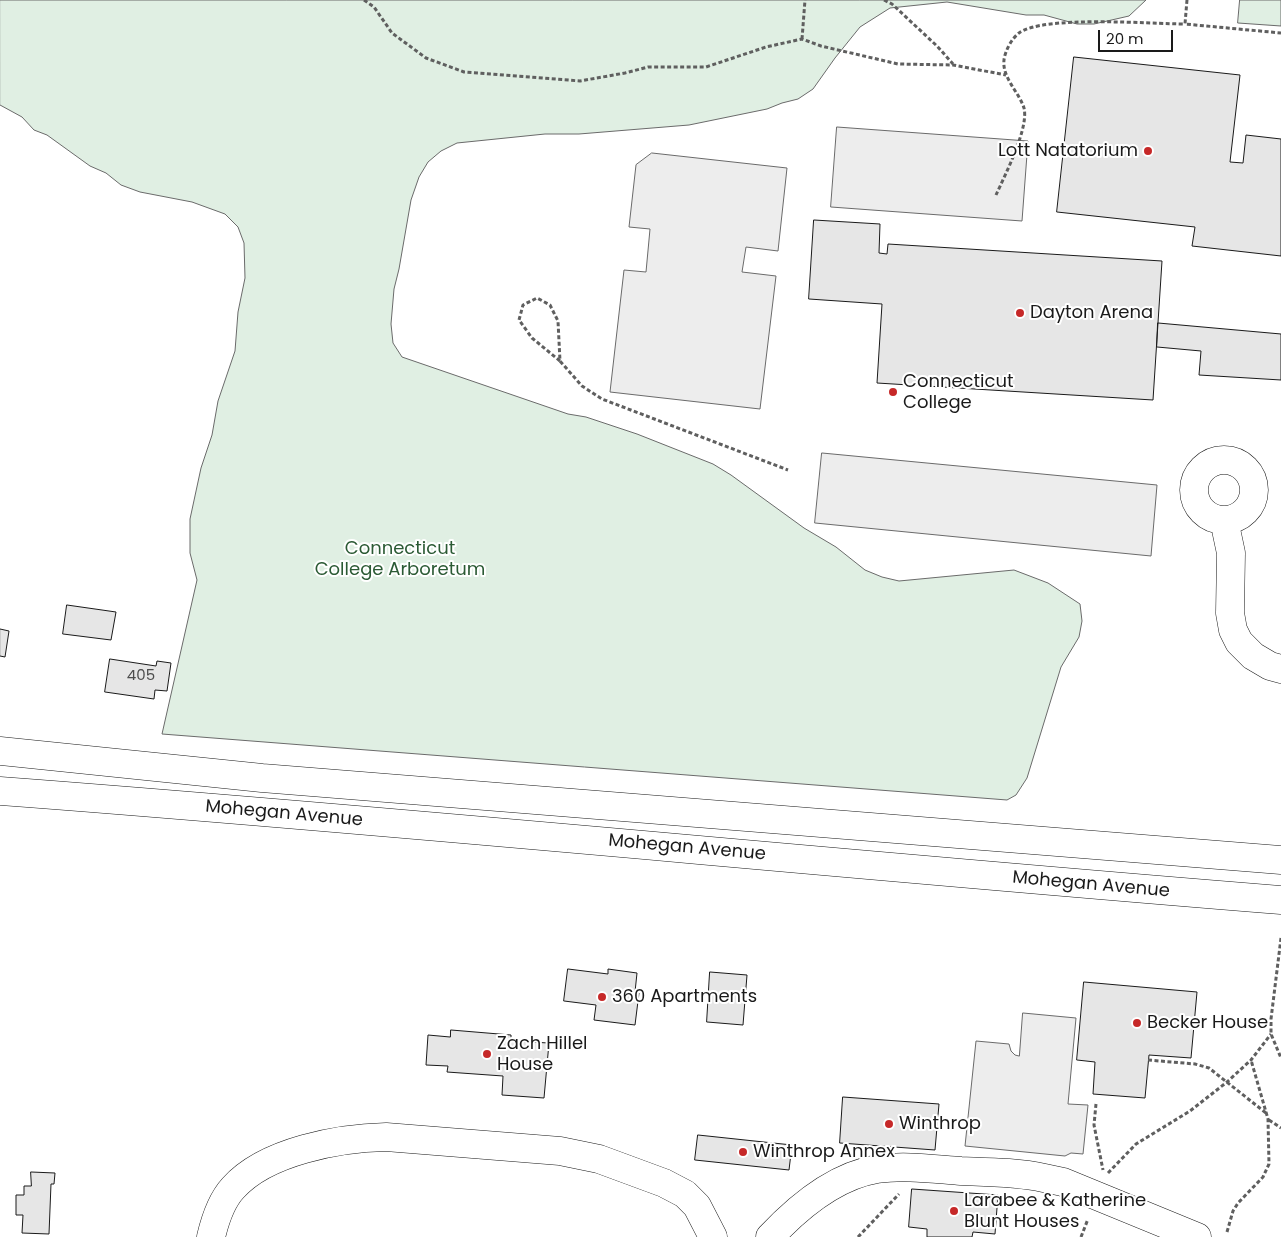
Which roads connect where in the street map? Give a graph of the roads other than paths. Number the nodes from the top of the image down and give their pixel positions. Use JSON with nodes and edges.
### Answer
{"nodes":[{"id":1,"x":1224,"y":520,"type":"dead end"},
{"id":2,"x":1281,"y":669,"type":"edge"},
{"id":3,"x":0,"y":751,"type":"edge"},
{"id":4,"x":0,"y":791,"type":"edge"},
{"id":5,"x":1281,"y":860,"type":"edge"},
{"id":6,"x":1281,"y":900,"type":"edge"},
{"id":7,"x":211,"y":1237,"type":"edge"},
{"id":8,"x":713,"y":1237,"type":"edge"},
{"id":9,"x":770,"y":1237,"type":"edge"},
{"id":10,"x":1197,"y":1237,"type":"edge"}],
"edges":[{"from":1,"to":2,"type":"main road"},
{"from":3,"to":5,"type":"main road","name":"Mohegan Avenue"},
{"from":4,"to":6,"type":"main road","name":"Mohegan Avenue"},
{"from":7,"to":8,"type":"main road"},
{"from":9,"to":10,"type":"main road"}]}
